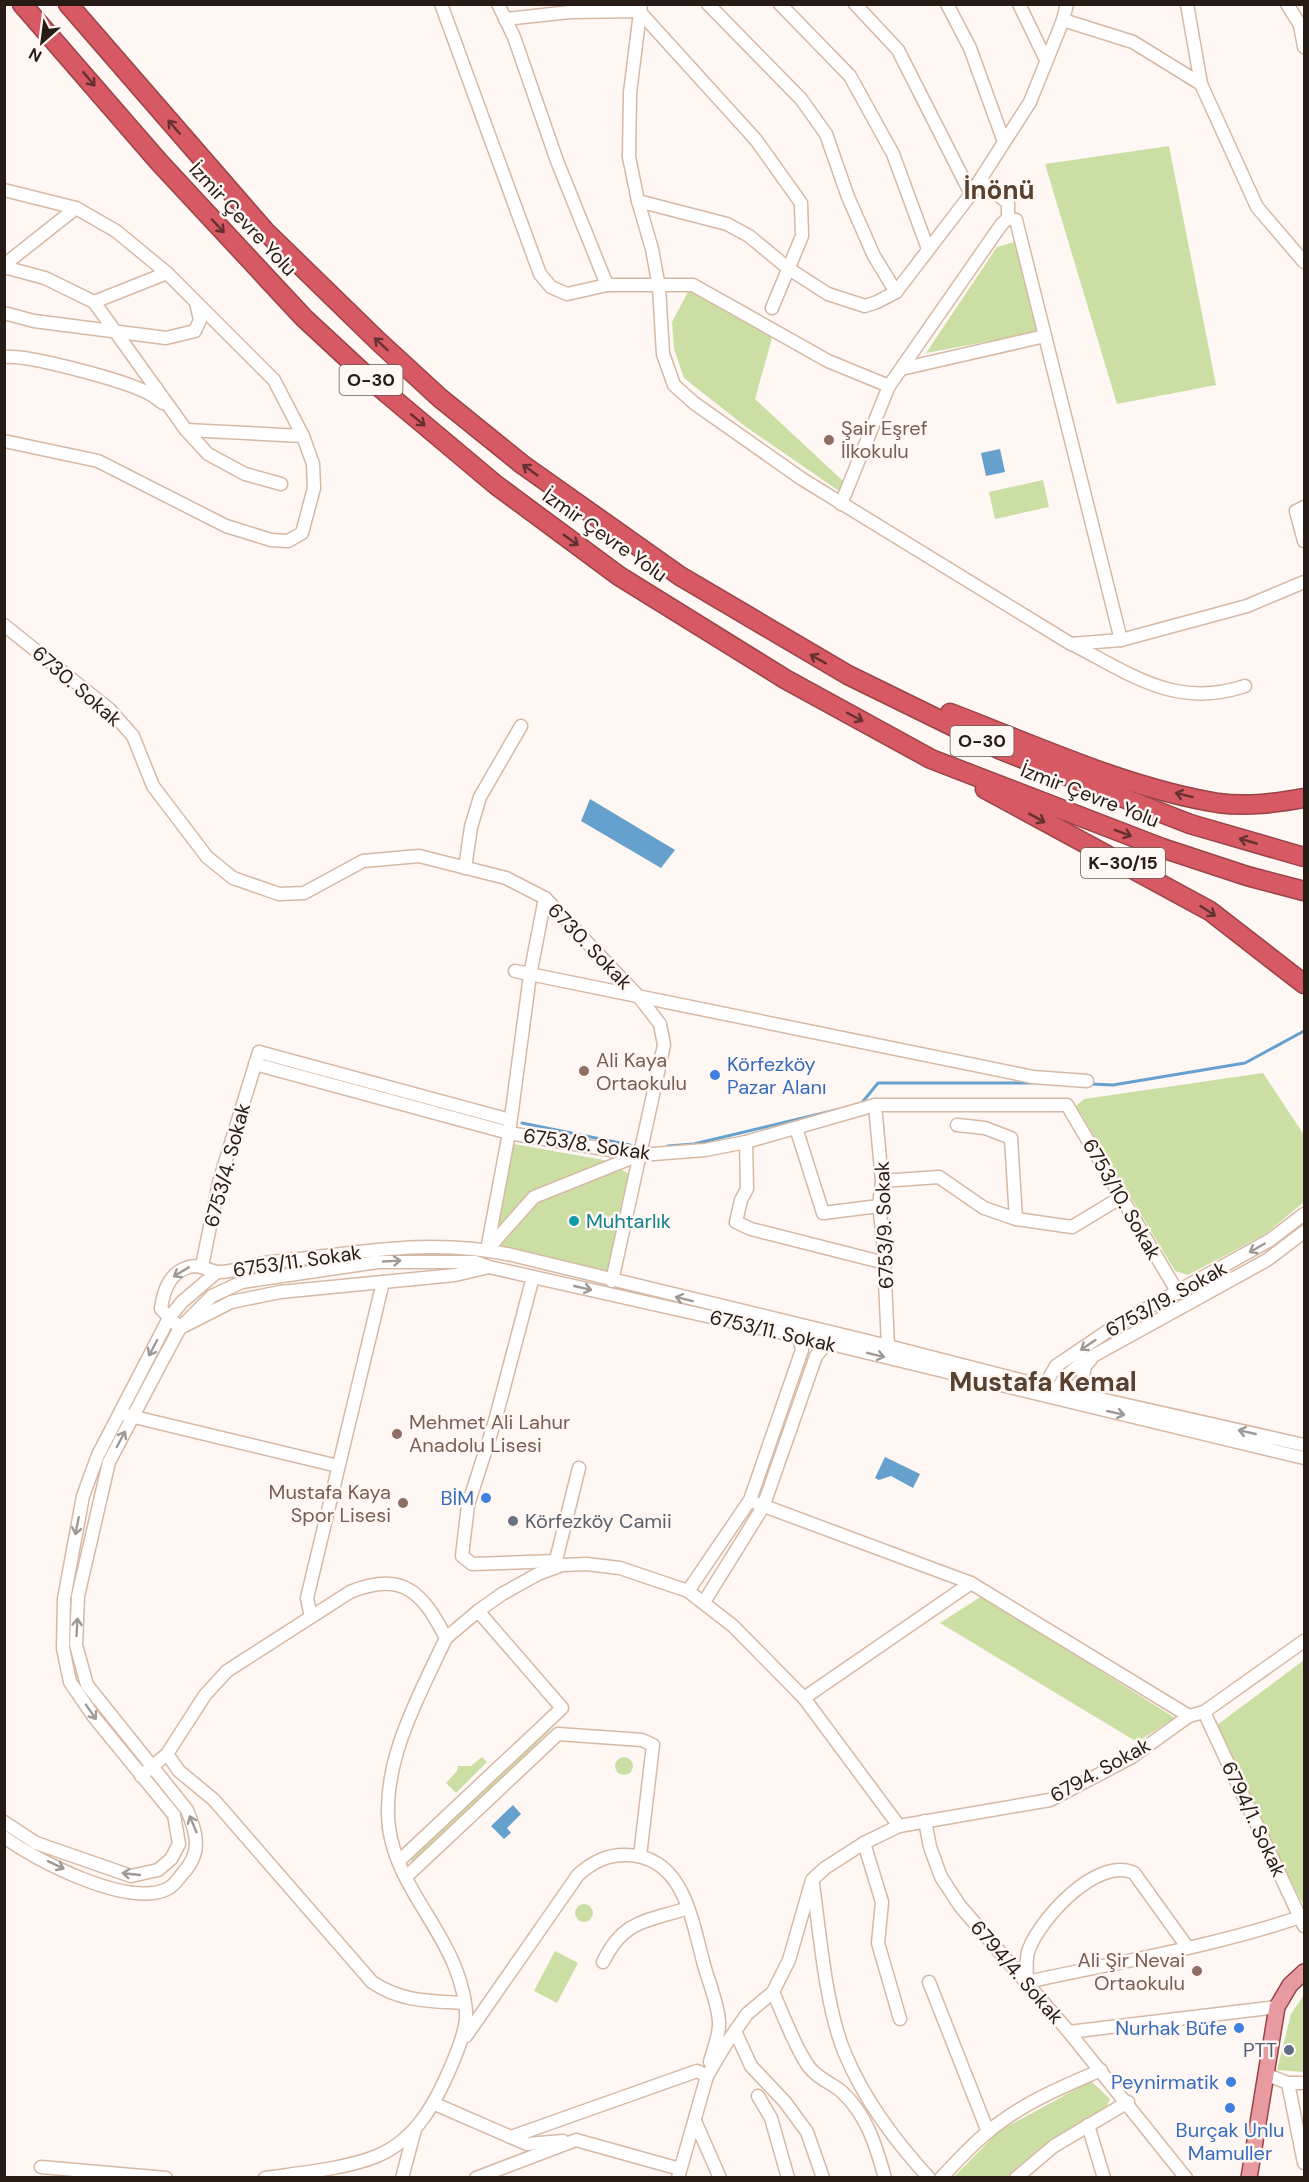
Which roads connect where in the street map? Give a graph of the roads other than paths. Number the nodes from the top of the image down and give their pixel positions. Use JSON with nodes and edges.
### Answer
{"nodes":[{"id":1,"x":22,"y":4,"type":"edge"},
{"id":2,"x":68,"y":4,"type":"edge"},
{"id":3,"x":441,"y":4,"type":"edge"},
{"id":4,"x":498,"y":4,"type":"edge"},
{"id":5,"x":708,"y":4,"type":"edge"},
{"id":6,"x":780,"y":4,"type":"edge"},
{"id":7,"x":855,"y":4,"type":"edge"},
{"id":8,"x":946,"y":4,"type":"edge"},
{"id":9,"x":1019,"y":4,"type":"edge"},
{"id":10,"x":1067,"y":4,"type":"edge"},
{"id":11,"x":1187,"y":4,"type":"edge"},
{"id":12,"x":1287,"y":4,"type":"edge"},
{"id":13,"x":640,"y":8,"type":"edge"},
{"id":14,"x":505,"y":19,"type":"junction"},
{"id":15,"x":1063,"y":20,"type":"junction"},
{"id":16,"x":1305,"y":47,"type":"edge"},
{"id":17,"x":1046,"y":60,"type":"junction"},
{"id":18,"x":1201,"y":84,"type":"junction"},
{"id":19,"x":1004,"y":142,"type":"junction"},
{"id":20,"x":980,"y":180,"type":"junction"},
{"id":21,"x":4,"y":190,"type":"edge"},
{"id":22,"x":971,"y":194,"type":"junction"},
{"id":23,"x":638,"y":201,"type":"junction"},
{"id":24,"x":76,"y":208,"type":"junction"},
{"id":25,"x":1008,"y":218,"type":"junction"},
{"id":26,"x":928,"y":249,"type":"junction"},
{"id":27,"x":1305,"y":262,"type":"edge"},
{"id":28,"x":4,"y":266,"type":"edge"},
{"id":29,"x":789,"y":269,"type":"junction"},
{"id":30,"x":167,"y":273,"type":"junction"},
{"id":31,"x":607,"y":285,"type":"junction"},
{"id":32,"x":659,"y":287,"type":"junction"},
{"id":33,"x":896,"y":291,"type":"junction"},
{"id":34,"x":94,"y":302,"type":"junction"},
{"id":35,"x":196,"y":302,"type":"junction"},
{"id":36,"x":772,"y":308,"type":"dead end"},
{"id":37,"x":4,"y":313,"type":"edge"},
{"id":38,"x":115,"y":330,"type":"junction"},
{"id":39,"x":1045,"y":336,"type":"junction"},
{"id":40,"x":4,"y":357,"type":"edge"},
{"id":41,"x":901,"y":369,"type":"junction"},
{"id":42,"x":889,"y":386,"type":"junction"},
{"id":43,"x":171,"y":409,"type":"junction"},
{"id":44,"x":186,"y":430,"type":"junction"},
{"id":45,"x":303,"y":436,"type":"junction"},
{"id":46,"x":4,"y":441,"type":"edge"},
{"id":47,"x":281,"y":484,"type":"dead end"},
{"id":48,"x":841,"y":504,"type":"junction"},
{"id":49,"x":1305,"y":507,"type":"edge"},
{"id":50,"x":1305,"y":541,"type":"edge"},
{"id":51,"x":1305,"y":582,"type":"edge"},
{"id":52,"x":4,"y":625,"type":"edge"},
{"id":53,"x":1121,"y":640,"type":"junction"},
{"id":54,"x":1071,"y":644,"type":"junction"},
{"id":55,"x":848,"y":675,"type":"junction"},
{"id":56,"x":1245,"y":686,"type":"dead end"},
{"id":57,"x":522,"y":726,"type":"dead end"},
{"id":58,"x":931,"y":759,"type":"junction"},
{"id":59,"x":1305,"y":798,"type":"edge"},
{"id":60,"x":1305,"y":857,"type":"edge"},
{"id":61,"x":465,"y":868,"type":"junction"},
{"id":62,"x":1305,"y":891,"type":"edge"},
{"id":63,"x":545,"y":898,"type":"junction"},
{"id":64,"x":515,"y":971,"type":"dead end"},
{"id":65,"x":530,"y":975,"type":"junction"},
{"id":66,"x":1305,"y":984,"type":"edge"},
{"id":67,"x":639,"y":997,"type":"junction"},
{"id":68,"x":255,"y":1064,"type":"joint"},
{"id":69,"x":1087,"y":1081,"type":"dead end"},
{"id":70,"x":875,"y":1105,"type":"junction"},
{"id":71,"x":1066,"y":1105,"type":"joint"},
{"id":72,"x":957,"y":1125,"type":"dead end"},
{"id":73,"x":510,"y":1127,"type":"junction"},
{"id":74,"x":796,"y":1128,"type":"junction"},
{"id":75,"x":746,"y":1142,"type":"junction"},
{"id":76,"x":640,"y":1155,"type":"junction"},
{"id":77,"x":882,"y":1181,"type":"junction"},
{"id":78,"x":1120,"y":1198,"type":"junction"},
{"id":79,"x":879,"y":1206,"type":"junction"},
{"id":80,"x":1305,"y":1214,"type":"edge"},
{"id":81,"x":1016,"y":1219,"type":"junction"},
{"id":82,"x":1305,"y":1232,"type":"edge"},
{"id":83,"x":487,"y":1250,"type":"junction"},
{"id":84,"x":885,"y":1263,"type":"junction"},
{"id":85,"x":202,"y":1266,"type":"junction"},
{"id":86,"x":489,"y":1267,"type":"junction"},
{"id":87,"x":217,"y":1272,"type":"junction"},
{"id":88,"x":533,"y":1277,"type":"junction"},
{"id":89,"x":612,"y":1281,"type":"junction"},
{"id":90,"x":383,"y":1282,"type":"junction"},
{"id":91,"x":1178,"y":1293,"type":"junction"},
{"id":92,"x":169,"y":1318,"type":"junction"},
{"id":93,"x":180,"y":1328,"type":"junction"},
{"id":94,"x":799,"y":1337,"type":"junction"},
{"id":95,"x":826,"y":1343,"type":"junction"},
{"id":96,"x":888,"y":1346,"type":"junction"},
{"id":97,"x":1094,"y":1355,"type":"junction"},
{"id":98,"x":1056,"y":1366,"type":"junction"},
{"id":99,"x":1025,"y":1381,"type":"junction"},
{"id":100,"x":1052,"y":1393,"type":"junction"},
{"id":101,"x":1092,"y":1397,"type":"junction"},
{"id":102,"x":126,"y":1415,"type":"junction"},
{"id":103,"x":1305,"y":1445,"type":"edge"},
{"id":104,"x":1305,"y":1458,"type":"edge"},
{"id":105,"x":338,"y":1466,"type":"junction"},
{"id":106,"x":579,"y":1468,"type":"dead end"},
{"id":107,"x":750,"y":1500,"type":"junction"},
{"id":108,"x":763,"y":1507,"type":"junction"},
{"id":109,"x":555,"y":1564,"type":"junction"},
{"id":110,"x":971,"y":1583,"type":"junction"},
{"id":111,"x":688,"y":1591,"type":"junction"},
{"id":112,"x":704,"y":1602,"type":"junction"},
{"id":113,"x":478,"y":1611,"type":"junction"},
{"id":114,"x":311,"y":1617,"type":"junction"},
{"id":115,"x":446,"y":1638,"type":"junction"},
{"id":116,"x":1305,"y":1641,"type":"edge"},
{"id":117,"x":804,"y":1698,"type":"junction"},
{"id":118,"x":1204,"y":1712,"type":"junction"},
{"id":119,"x":1189,"y":1716,"type":"junction"},
{"id":120,"x":167,"y":1754,"type":"junction"},
{"id":121,"x":153,"y":1766,"type":"junction"},
{"id":122,"x":141,"y":1776,"type":"junction"},
{"id":123,"x":925,"y":1821,"type":"junction"},
{"id":124,"x":4,"y":1822,"type":"edge"},
{"id":125,"x":899,"y":1826,"type":"junction"},
{"id":126,"x":4,"y":1837,"type":"edge"},
{"id":127,"x":864,"y":1843,"type":"junction"},
{"id":128,"x":640,"y":1856,"type":"junction"},
{"id":129,"x":399,"y":1861,"type":"junction"},
{"id":130,"x":407,"y":1876,"type":"junction"},
{"id":131,"x":812,"y":1880,"type":"junction"},
{"id":132,"x":688,"y":1908,"type":"junction"},
{"id":133,"x":1302,"y":1921,"type":"edge"},
{"id":134,"x":1188,"y":1948,"type":"junction"},
{"id":135,"x":603,"y":1962,"type":"dead end"},
{"id":136,"x":1305,"y":1972,"type":"edge"},
{"id":137,"x":928,"y":1982,"type":"dead end"},
{"id":138,"x":1027,"y":1982,"type":"junction"},
{"id":139,"x":773,"y":1992,"type":"junction"},
{"id":140,"x":464,"y":2003,"type":"junction"},
{"id":141,"x":1276,"y":2007,"type":"junction"},
{"id":142,"x":900,"y":2019,"type":"dead end"},
{"id":143,"x":735,"y":2031,"type":"junction"},
{"id":144,"x":1069,"y":2032,"type":"junction"},
{"id":145,"x":460,"y":2045,"type":"junction"},
{"id":146,"x":1101,"y":2070,"type":"junction"},
{"id":147,"x":1265,"y":2074,"type":"junction"},
{"id":148,"x":707,"y":2076,"type":"junction"},
{"id":149,"x":1288,"y":2083,"type":"junction"},
{"id":150,"x":1305,"y":2083,"type":"edge"},
{"id":151,"x":758,"y":2096,"type":"dead end"},
{"id":152,"x":1128,"y":2102,"type":"junction"},
{"id":153,"x":435,"y":2104,"type":"junction"},
{"id":154,"x":695,"y":2121,"type":"junction"},
{"id":155,"x":1088,"y":2125,"type":"junction"},
{"id":156,"x":415,"y":2129,"type":"junction"},
{"id":157,"x":988,"y":2132,"type":"junction"},
{"id":158,"x":511,"y":2137,"type":"junction"},
{"id":159,"x":576,"y":2140,"type":"junction"},
{"id":160,"x":1305,"y":2163,"type":"edge"},
{"id":161,"x":41,"y":2167,"type":"dead end"},
{"id":162,"x":679,"y":2173,"type":"edge"},
{"id":163,"x":96,"y":2175,"type":"edge"},
{"id":164,"x":295,"y":2176,"type":"edge"},
{"id":165,"x":166,"y":2178,"type":"edge"},
{"id":166,"x":265,"y":2178,"type":"edge"},
{"id":167,"x":402,"y":2178,"type":"edge"},
{"id":168,"x":476,"y":2178,"type":"edge"},
{"id":169,"x":720,"y":2178,"type":"edge"},
{"id":170,"x":788,"y":2178,"type":"edge"},
{"id":171,"x":823,"y":2178,"type":"edge"},
{"id":172,"x":885,"y":2178,"type":"edge"},
{"id":173,"x":929,"y":2178,"type":"edge"},
{"id":174,"x":940,"y":2178,"type":"edge"},
{"id":175,"x":1016,"y":2178,"type":"edge"},
{"id":176,"x":1104,"y":2178,"type":"edge"},
{"id":177,"x":1186,"y":2178,"type":"edge"},
{"id":178,"x":1249,"y":2178,"type":"edge"}],
"edges":[{"from":1,"to":58,"type":"highway","name":"İzmir Çevre Yolu","number":"O-30","one_way":true},
{"from":55,"to":2,"type":"highway","name":"İzmir Çevre Yolu","number":"O-30","one_way":true},
{"from":3,"to":31,"type":"street"},
{"from":4,"to":14,"type":"street"},
{"from":5,"to":33,"type":"street"},
{"from":6,"to":26,"type":"street"},
{"from":7,"to":22,"type":"street"},
{"from":8,"to":19,"type":"street"},
{"from":9,"to":17,"type":"street"},
{"from":10,"to":15,"type":"street"},
{"from":11,"to":18,"type":"street"},
{"from":12,"to":16,"type":"street"},
{"from":13,"to":14,"type":"street"},
{"from":13,"to":23,"type":"street"},
{"from":13,"to":29,"type":"street"},
{"from":14,"to":31,"type":"street"},
{"from":15,"to":17,"type":"street"},
{"from":15,"to":18,"type":"street"},
{"from":17,"to":19,"type":"street"},
{"from":18,"to":27,"type":"street"},
{"from":19,"to":20,"type":"street"},
{"from":20,"to":22,"type":"street"},
{"from":20,"to":25,"type":"street"},
{"from":21,"to":24,"type":"street"},
{"from":22,"to":26,"type":"street"},
{"from":23,"to":29,"type":"street"},
{"from":23,"to":32,"type":"street"},
{"from":24,"to":28,"type":"street"},
{"from":24,"to":30,"type":"street"},
{"from":25,"to":39,"type":"street"},
{"from":25,"to":41,"type":"street"},
{"from":26,"to":33,"type":"street"},
{"from":28,"to":34,"type":"street"},
{"from":29,"to":33,"type":"street"},
{"from":29,"to":36,"type":"street"},
{"from":30,"to":34,"type":"street"},
{"from":30,"to":35,"type":"street"},
{"from":31,"to":32,"type":"street"},
{"from":32,"to":42,"type":"street"},
{"from":32,"to":48,"type":"street"},
{"from":34,"to":38,"type":"street"},
{"from":35,"to":38,"type":"street"},
{"from":35,"to":45,"type":"street"},
{"from":37,"to":38,"type":"street"},
{"from":38,"to":43,"type":"street"},
{"from":39,"to":41,"type":"street"},
{"from":39,"to":53,"type":"street"},
{"from":40,"to":43,"type":"street"},
{"from":41,"to":42,"type":"street"},
{"from":42,"to":48,"type":"street"},
{"from":43,"to":44,"type":"street"},
{"from":44,"to":45,"type":"street"},
{"from":44,"to":47,"type":"street"},
{"from":45,"to":46,"type":"street"},
{"from":48,"to":54,"type":"street"},
{"from":49,"to":50,"type":"street"},
{"from":51,"to":53,"type":"street"},
{"from":52,"to":61,"type":"street","name":"6730. Sokak"},
{"from":53,"to":54,"type":"street"},
{"from":54,"to":56,"type":"street"},
{"from":59,"to":55,"type":"highway","one_way":true},
{"from":60,"to":55,"type":"highway","name":"İzmir Çevre Yolu","number":"O-30","one_way":true},
{"from":57,"to":61,"type":"street"},
{"from":58,"to":62,"type":"highway","name":"İzmir Çevre Yolu","number":"O-30","one_way":true},
{"from":58,"to":66,"type":"highway","number":"K-30/15","one_way":true},
{"from":61,"to":63,"type":"street","name":"6730. Sokak"},
{"from":63,"to":65,"type":"street"},
{"from":63,"to":67,"type":"street","name":"6730. Sokak"},
{"from":64,"to":65,"type":"street"},
{"from":65,"to":67,"type":"street"},
{"from":65,"to":73,"type":"street"},
{"from":67,"to":69,"type":"street"},
{"from":67,"to":76,"type":"street","name":"6730. Sokak"},
{"from":68,"to":73,"type":"street","name":"6753/8. Sokak"},
{"from":68,"to":85,"type":"street","name":"6753/4. Sokak"},
{"from":70,"to":71,"type":"street","name":"6753/8. Sokak"},
{"from":70,"to":74,"type":"street","name":"6753/8. Sokak"},
{"from":70,"to":77,"type":"street","name":"6753/9. Sokak"},
{"from":71,"to":78,"type":"street","name":"6753/10. Sokak"},
{"from":72,"to":81,"type":"street"},
{"from":73,"to":76,"type":"street","name":"6753/8. Sokak"},
{"from":73,"to":83,"type":"street"},
{"from":74,"to":75,"type":"street","name":"6753/8. Sokak"},
{"from":74,"to":79,"type":"street"},
{"from":75,"to":76,"type":"street","name":"6753/8. Sokak"},
{"from":75,"to":84,"type":"street"},
{"from":76,"to":83,"type":"street"},
{"from":76,"to":89,"type":"street","name":"6730. Sokak"},
{"from":77,"to":79,"type":"street","name":"6753/9. Sokak"},
{"from":77,"to":81,"type":"street"},
{"from":78,"to":81,"type":"street"},
{"from":78,"to":91,"type":"street","name":"6753/10. Sokak"},
{"from":79,"to":84,"type":"street","name":"6753/9. Sokak"},
{"from":80,"to":91,"type":"street","name":"6753/19. Sokak","one_way":true},
{"from":82,"to":97,"type":"street"},
{"from":83,"to":87,"type":"street","name":"6753/11. Sokak"},
{"from":83,"to":89,"type":"street","name":"6753/11. Sokak"},
{"from":84,"to":96,"type":"street","name":"6753/9. Sokak"},
{"from":85,"to":87,"type":"street","name":"6753/11. Sokak"},
{"from":85,"to":92,"type":"street","one_way":true},
{"from":86,"to":88,"type":"street","name":"6753/11. Sokak"},
{"from":86,"to":90,"type":"street"},
{"from":93,"to":86,"type":"street","name":"6753/11. Sokak","one_way":true},
{"from":87,"to":92,"type":"street"},
{"from":88,"to":94,"type":"street","name":"6753/11. Sokak","one_way":true},
{"from":88,"to":109,"type":"street"},
{"from":96,"to":89,"type":"street","name":"6753/11. Sokak","one_way":true},
{"from":90,"to":93,"type":"street"},
{"from":90,"to":105,"type":"street"},
{"from":91,"to":98,"type":"street","name":"6753/19. Sokak","one_way":true},
{"from":92,"to":93,"type":"street"},
{"from":92,"to":102,"type":"street","one_way":true},
{"from":93,"to":102,"type":"street","name":"6753/11. Sokak"},
{"from":94,"to":95,"type":"street","name":"6753/11. Sokak"},
{"from":94,"to":107,"type":"street"},
{"from":95,"to":100,"type":"street","name":"6753/11. Sokak","one_way":true},
{"from":95,"to":108,"type":"street"},
{"from":96,"to":99,"type":"street","name":"6753/11. Sokak"},
{"from":97,"to":100,"type":"street"},
{"from":97,"to":101,"type":"street"},
{"from":98,"to":99,"type":"street","name":"6753/19. Sokak"},
{"from":98,"to":100,"type":"street"},
{"from":99,"to":100,"type":"street","name":"6753/11. Sokak"},
{"from":100,"to":101,"type":"street","name":"6753/11. Sokak"},
{"from":100,"to":104,"type":"street","name":"6753/11. Sokak","one_way":true},
{"from":103,"to":101,"type":"street","name":"6753/11. Sokak","one_way":true},
{"from":102,"to":105,"type":"street"},
{"from":121,"to":102,"type":"street","one_way":true},
{"from":102,"to":122,"type":"street","one_way":true},
{"from":105,"to":114,"type":"street"},
{"from":106,"to":109,"type":"street"},
{"from":107,"to":108,"type":"street"},
{"from":107,"to":111,"type":"street"},
{"from":108,"to":110,"type":"street"},
{"from":108,"to":112,"type":"street"},
{"from":109,"to":111,"type":"street"},
{"from":109,"to":113,"type":"street"},
{"from":110,"to":117,"type":"street"},
{"from":110,"to":119,"type":"street"},
{"from":111,"to":112,"type":"street"},
{"from":112,"to":117,"type":"street"},
{"from":113,"to":115,"type":"street"},
{"from":113,"to":129,"type":"street"},
{"from":114,"to":115,"type":"street"},
{"from":114,"to":120,"type":"street"},
{"from":115,"to":129,"type":"street"},
{"from":116,"to":118,"type":"street","name":"6794. Sokak"},
{"from":117,"to":125,"type":"street"},
{"from":118,"to":119,"type":"street","name":"6794. Sokak"},
{"from":118,"to":133,"type":"street","name":"6794/1. Sokak"},
{"from":119,"to":123,"type":"street","name":"6794. Sokak"},
{"from":120,"to":121,"type":"street"},
{"from":120,"to":140,"type":"street"},
{"from":121,"to":122,"type":"street"},
{"from":126,"to":121,"type":"street","one_way":true},
{"from":122,"to":124,"type":"street","one_way":true},
{"from":123,"to":125,"type":"street","name":"6794. Sokak"},
{"from":123,"to":138,"type":"street","name":"6794/4. Sokak"},
{"from":125,"to":127,"type":"street","name":"6794. Sokak"},
{"from":127,"to":131,"type":"street","name":"6794. Sokak"},
{"from":127,"to":142,"type":"street"},
{"from":128,"to":130,"type":"street"},
{"from":128,"to":132,"type":"street"},
{"from":128,"to":145,"type":"street"},
{"from":129,"to":130,"type":"street"},
{"from":130,"to":140,"type":"street"},
{"from":131,"to":139,"type":"street"},
{"from":131,"to":173,"type":"street"},
{"from":132,"to":135,"type":"street"},
{"from":132,"to":148,"type":"street"},
{"from":133,"to":134,"type":"street"},
{"from":134,"to":138,"type":"street"},
{"from":134,"to":138,"type":"street"},
{"from":136,"to":141,"type":"main road"},
{"from":137,"to":157,"type":"street"},
{"from":138,"to":144,"type":"street","name":"6794/4. Sokak"},
{"from":139,"to":143,"type":"street"},
{"from":139,"to":172,"type":"street"},
{"from":140,"to":145,"type":"street"},
{"from":141,"to":144,"type":"street","name":"6794/4. Sokak"},
{"from":141,"to":147,"type":"main road"},
{"from":143,"to":148,"type":"street"},
{"from":143,"to":171,"type":"street"},
{"from":144,"to":146,"type":"street"},
{"from":145,"to":153,"type":"street"},
{"from":146,"to":152,"type":"street"},
{"from":146,"to":157,"type":"street"},
{"from":147,"to":149,"type":"street"},
{"from":147,"to":178,"type":"main road"},
{"from":148,"to":154,"type":"street"},
{"from":148,"to":158,"type":"street"},
{"from":149,"to":150,"type":"street"},
{"from":149,"to":160,"type":"street"},
{"from":151,"to":170,"type":"street"},
{"from":152,"to":155,"type":"street"},
{"from":152,"to":177,"type":"street"},
{"from":153,"to":156,"type":"street"},
{"from":153,"to":158,"type":"street"},
{"from":154,"to":162,"type":"street"},
{"from":154,"to":169,"type":"street"},
{"from":155,"to":175,"type":"street"},
{"from":155,"to":176,"type":"street"},
{"from":156,"to":164,"type":"street"},
{"from":156,"to":167,"type":"street"},
{"from":157,"to":174,"type":"street"},
{"from":158,"to":159,"type":"street"},
{"from":159,"to":162,"type":"street"},
{"from":159,"to":168,"type":"street"},
{"from":161,"to":163,"type":"street"},
{"from":163,"to":165,"type":"street"},
{"from":164,"to":166,"type":"street"}]}
